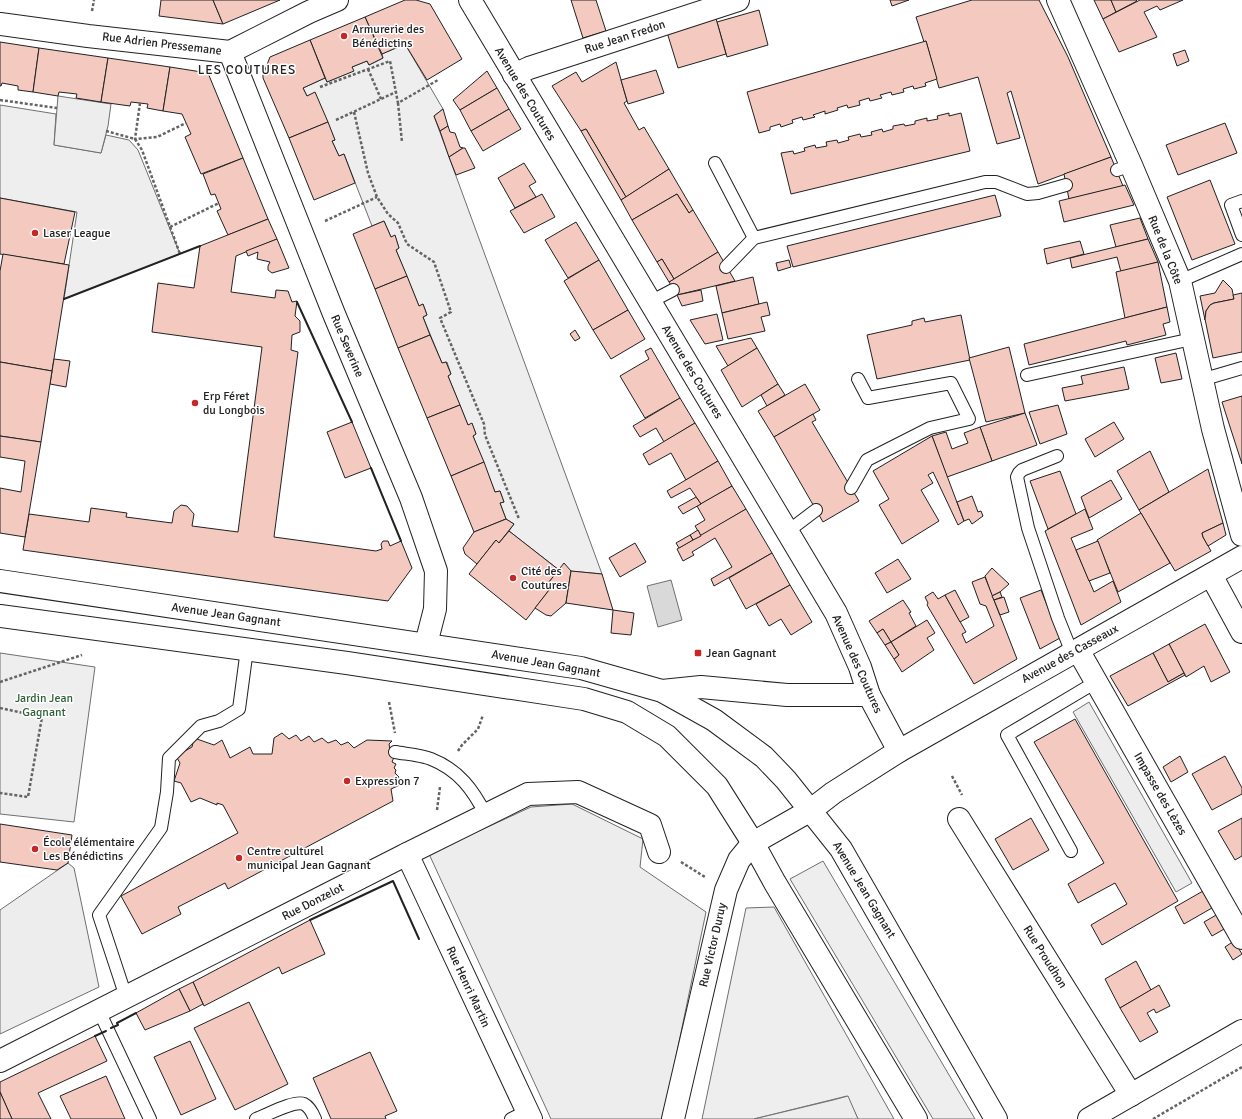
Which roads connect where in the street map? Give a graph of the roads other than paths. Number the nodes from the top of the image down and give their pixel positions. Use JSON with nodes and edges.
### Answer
{"nodes":[{"id":1,"x":337,"y":0,"type":"edge"},
{"id":2,"x":470,"y":0,"type":"edge"},
{"id":3,"x":738,"y":0,"type":"edge"},
{"id":4,"x":1058,"y":0,"type":"edge"},
{"id":5,"x":0,"y":24,"type":"edge"},
{"id":6,"x":230,"y":52,"type":"junction"},
{"id":7,"x":514,"y":75,"type":"junction"},
{"id":8,"x":716,"y":163,"type":"dead end"},
{"id":9,"x":1066,"y":185,"type":"dead end"},
{"id":10,"x":1242,"y":201,"type":"edge"},
{"id":11,"x":1242,"y":235,"type":"edge"},
{"id":12,"x":754,"y":238,"type":"junction"},
{"id":13,"x":1242,"y":254,"type":"edge"},
{"id":14,"x":726,"y":267,"type":"dead end"},
{"id":15,"x":1180,"y":281,"type":"junction"},
{"id":16,"x":673,"y":290,"type":"dead end"},
{"id":17,"x":650,"y":302,"type":"junction"},
{"id":18,"x":1192,"y":339,"type":"junction"},
{"id":19,"x":1242,"y":368,"type":"edge"},
{"id":20,"x":1028,"y":375,"type":"dead end"},
{"id":21,"x":858,"y":379,"type":"dead end"},
{"id":22,"x":1201,"y":380,"type":"junction"},
{"id":23,"x":1056,"y":456,"type":"dead end"},
{"id":24,"x":851,"y":488,"type":"dead end"},
{"id":25,"x":816,"y":510,"type":"dead end"},
{"id":26,"x":787,"y":532,"type":"junction"},
{"id":27,"x":1242,"y":535,"type":"edge"},
{"id":28,"x":1242,"y":557,"type":"edge"},
{"id":29,"x":1211,"y":575,"type":"junction"},
{"id":30,"x":0,"y":581,"type":"edge"},
{"id":31,"x":0,"y":616,"type":"edge"},
{"id":32,"x":1242,"y":632,"type":"edge"},
{"id":33,"x":426,"y":644,"type":"junction"},
{"id":34,"x":247,"y":650,"type":"junction"},
{"id":35,"x":1075,"y":652,"type":"junction"},
{"id":36,"x":1096,"y":682,"type":"junction"},
{"id":37,"x":662,"y":691,"type":"junction"},
{"id":38,"x":869,"y":695,"type":"junction"},
{"id":39,"x":899,"y":751,"type":"junction"},
{"id":40,"x":397,"y":753,"type":"road end"},
{"id":41,"x":811,"y":810,"type":"junction"},
{"id":42,"x":486,"y":815,"type":"junction"},
{"id":43,"x":959,"y":819,"type":"dead end"},
{"id":44,"x":753,"y":843,"type":"junction"},
{"id":45,"x":1071,"y":851,"type":"dead end"},
{"id":46,"x":659,"y":852,"type":"road end"},
{"id":47,"x":407,"y":854,"type":"junction"},
{"id":48,"x":1242,"y":938,"type":"edge"},
{"id":49,"x":126,"y":997,"type":"junction"},
{"id":50,"x":99,"y":1011,"type":"junction"},
{"id":51,"x":1242,"y":1031,"type":"edge"},
{"id":52,"x":0,"y":1061,"type":"edge"},
{"id":53,"x":1131,"y":1095,"type":"junction"},
{"id":54,"x":523,"y":1116,"type":"edge"},
{"id":55,"x":150,"y":1119,"type":"edge"},
{"id":56,"x":256,"y":1119,"type":"edge"},
{"id":57,"x":316,"y":1119,"type":"edge"},
{"id":58,"x":673,"y":1119,"type":"edge"},
{"id":59,"x":916,"y":1119,"type":"edge"},
{"id":60,"x":996,"y":1119,"type":"edge"},
{"id":61,"x":1089,"y":1119,"type":"edge"}],
"edges":[{"from":1,"to":6,"type":"street","name":"Rue Adrien Pressemane"},
{"from":2,"to":7,"type":"street","name":"Avenue des Coutures"},
{"from":3,"to":7,"type":"street","name":"Rue Jean Fredon"},
{"from":4,"to":15,"type":"street","name":"Rue de la Côte"},
{"from":5,"to":6,"type":"street","name":"Rue Adrien Pressemane"},
{"from":6,"to":33,"type":"street","name":"Rue Severine"},
{"from":7,"to":17,"type":"street","name":"Avenue des Coutures"},
{"from":8,"to":12,"type":"lane"},
{"from":9,"to":12,"type":"lane"},
{"from":10,"to":11,"type":"lane"},
{"from":12,"to":14,"type":"lane"},
{"from":13,"to":15,"type":"lane"},
{"from":15,"to":18,"type":"street","name":"Rue de la Côte"},
{"from":16,"to":17,"type":"lane"},
{"from":17,"to":26,"type":"street","name":"Avenue des Coutures"},
{"from":18,"to":20,"type":"lane"},
{"from":18,"to":22,"type":"street","name":"Rue de la Côte"},
{"from":19,"to":22,"type":"lane"},
{"from":21,"to":24,"type":"lane"},
{"from":22,"to":27,"type":"street","name":"Rue de la Côte"},
{"from":23,"to":35,"type":"lane"},
{"from":25,"to":26,"type":"lane"},
{"from":26,"to":38,"type":"street","name":"Avenue des Coutures"},
{"from":28,"to":29,"type":"street","name":"Avenue des Casseaux"},
{"from":29,"to":32,"type":"street"},
{"from":29,"to":35,"type":"street","name":"Avenue des Casseaux"},
{"from":30,"to":33,"type":"street","name":"Avenue Jean Gagnant"},
{"from":31,"to":34,"type":"street"},
{"from":33,"to":37,"type":"street","name":"Avenue Jean Gagnant"},
{"from":34,"to":44,"type":"street"},
{"from":34,"to":49,"type":"lane"},
{"from":35,"to":36,"type":"street","name":"Impasse des Lèzes"},
{"from":35,"to":39,"type":"street","name":"Avenue des Casseaux"},
{"from":36,"to":45,"type":"lane"},
{"from":36,"to":48,"type":"street","name":"Impasse des Lèzes"},
{"from":37,"to":38,"type":"street"},
{"from":37,"to":41,"type":"street","name":"Avenue Jean Gagnant"},
{"from":38,"to":39,"type":"street","name":"Avenue des Coutures"},
{"from":39,"to":41,"type":"street","name":"Avenue des Casseaux"},
{"from":40,"to":42,"type":"lane"},
{"from":41,"to":44,"type":"street","name":"Rue Victor Duruy"},
{"from":41,"to":60,"type":"street","name":"Avenue Jean Gagnant"},
{"from":42,"to":46,"type":"street","name":"Rue Donzelot"},
{"from":42,"to":47,"type":"street","name":"Rue Donzelot"},
{"from":43,"to":53,"type":"street","name":"Rue Proudhon"},
{"from":44,"to":58,"type":"street","name":"Rue Victor Duruy"},
{"from":44,"to":59,"type":"street"},
{"from":47,"to":49,"type":"street","name":"Rue Donzelot"},
{"from":47,"to":54,"type":"street","name":"Rue Henri Martin"},
{"from":49,"to":50,"type":"street","name":"Rue Donzelot"},
{"from":50,"to":52,"type":"street","name":"Rue Donzelot"},
{"from":50,"to":55,"type":"lane"},
{"from":51,"to":53,"type":"street"},
{"from":53,"to":61,"type":"street"},
{"from":56,"to":57,"type":"lane"}]}
